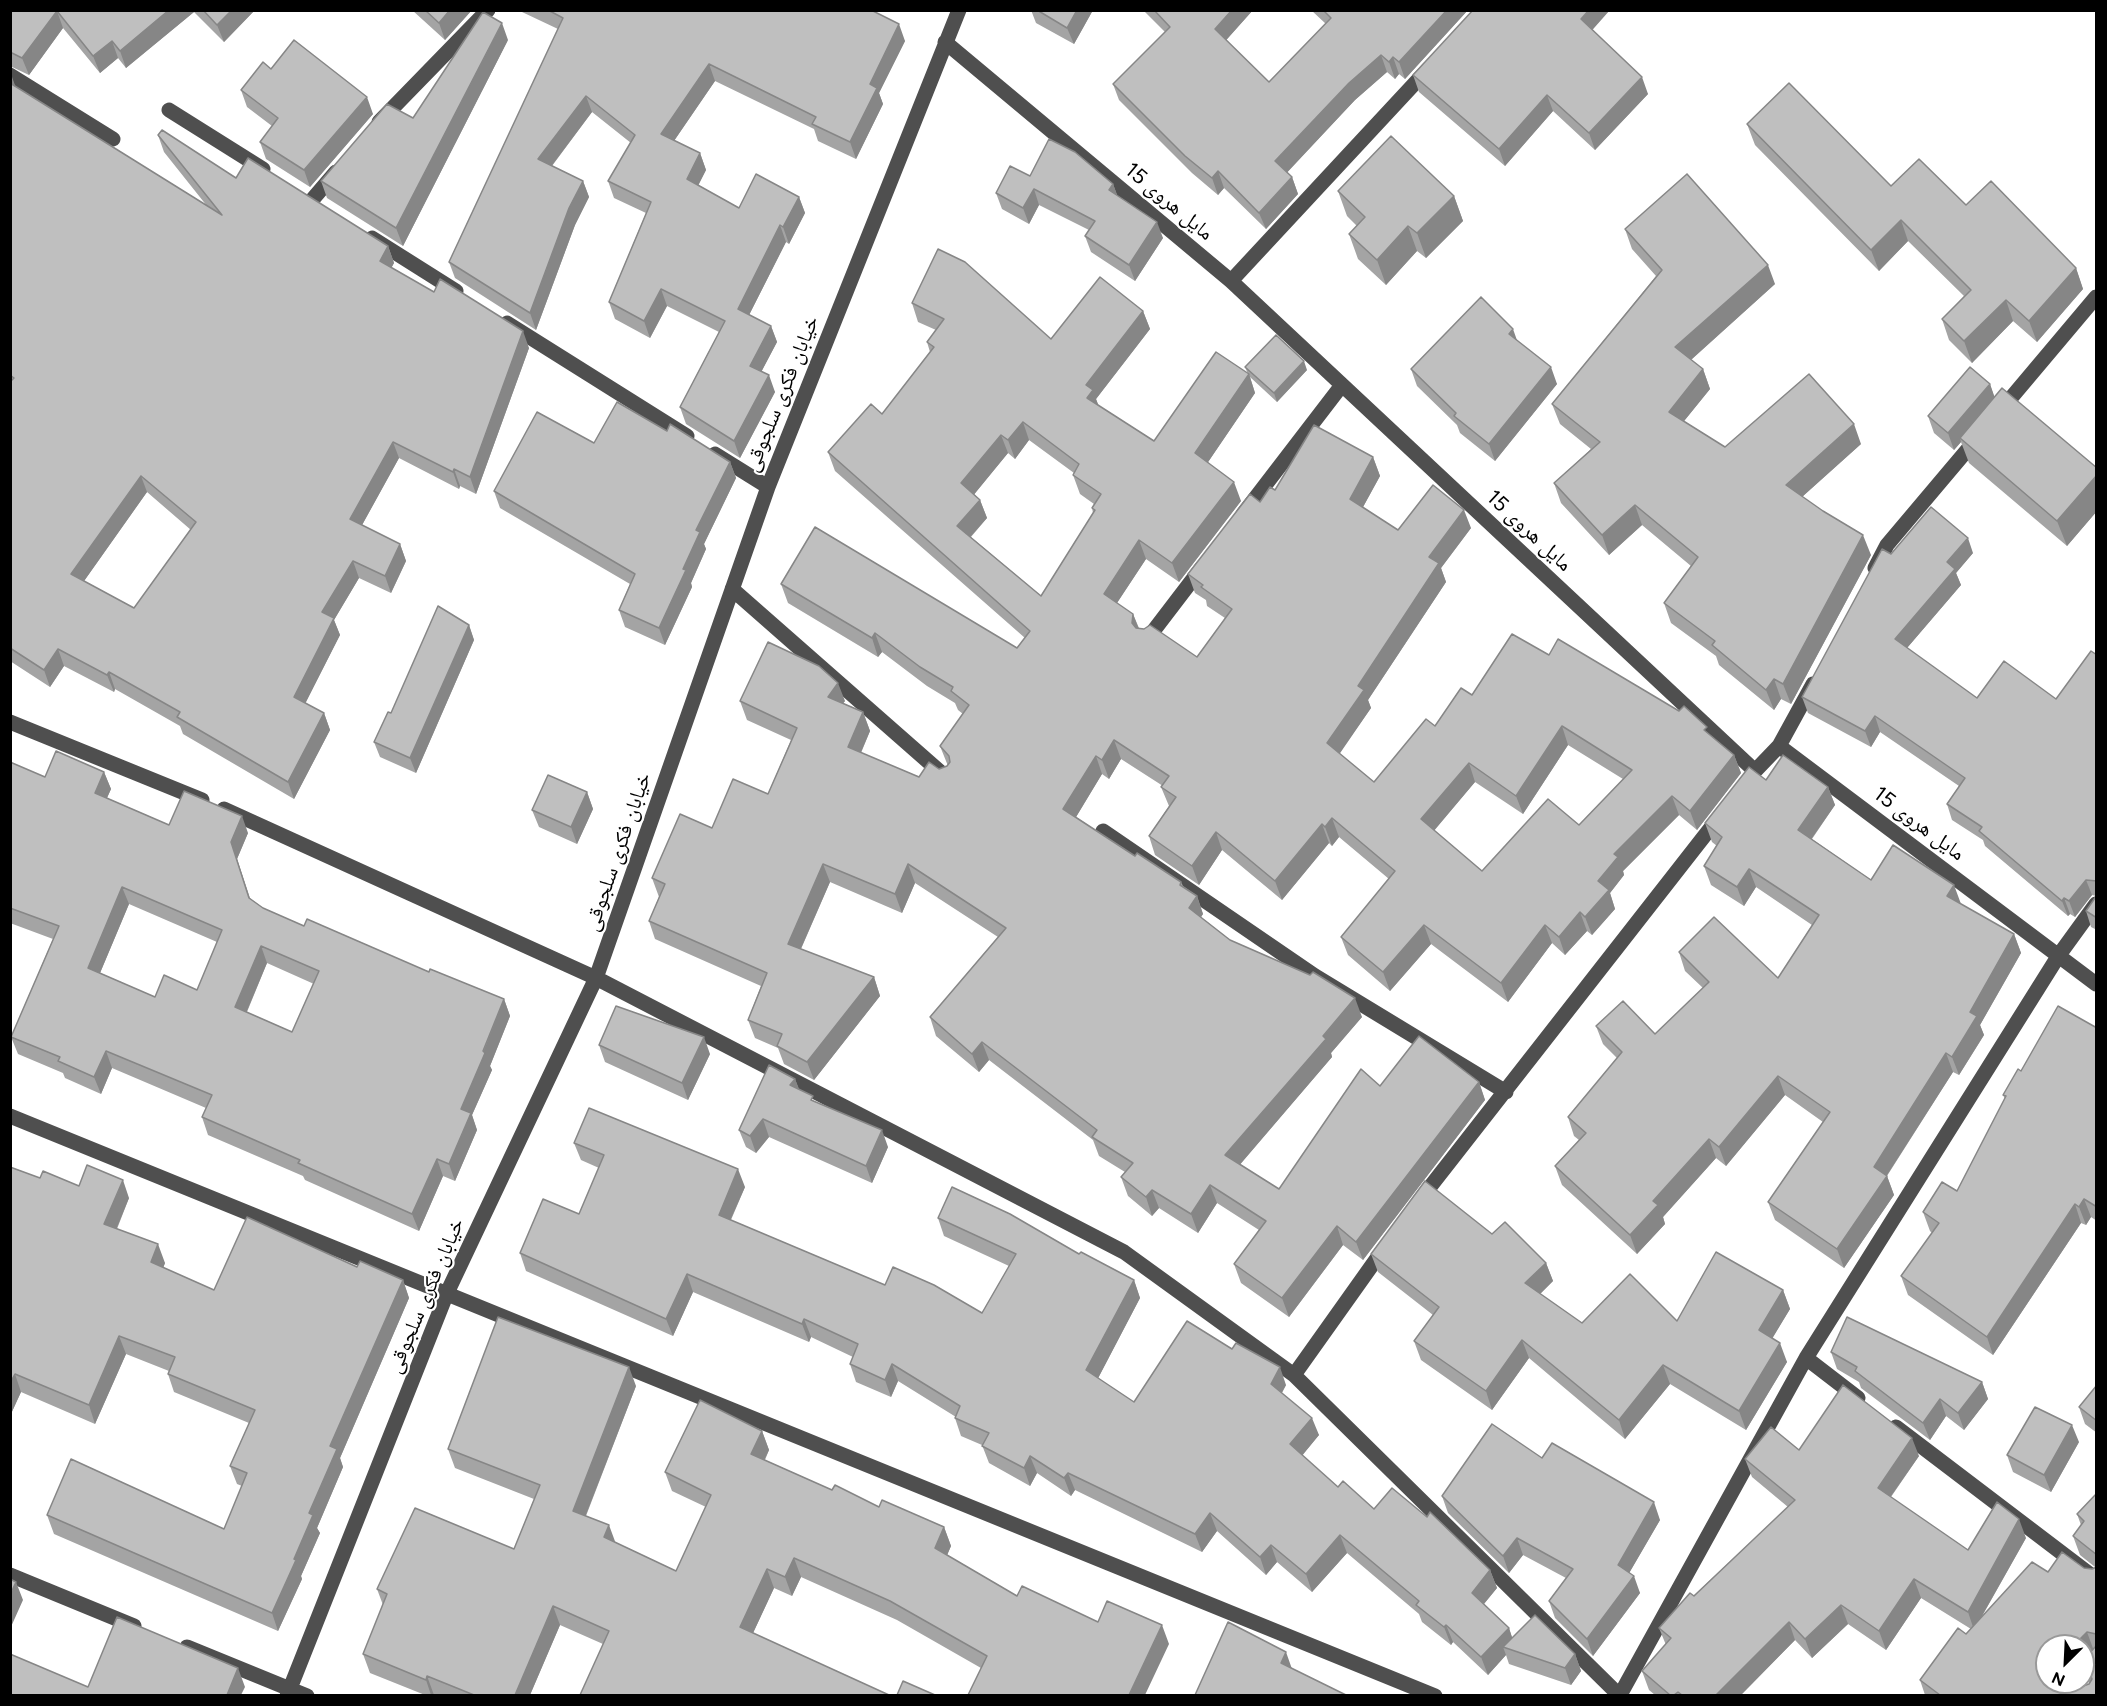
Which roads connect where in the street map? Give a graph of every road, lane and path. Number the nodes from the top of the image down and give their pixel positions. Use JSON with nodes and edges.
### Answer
{"nodes":[{"id":1,"x":488,"y":10,"type":"edge"},
{"id":2,"x":959,"y":10,"type":"edge"},
{"id":3,"x":945,"y":42,"type":"junction"},
{"id":4,"x":1441,"y":54,"type":"edge"},
{"id":5,"x":10,"y":75,"type":"edge"},
{"id":6,"x":169,"y":110,"type":"dead end"},
{"id":7,"x":365,"y":138,"type":"edge"},
{"id":8,"x":113,"y":140,"type":"dead end"},
{"id":9,"x":343,"y":165,"type":"edge"},
{"id":10,"x":274,"y":176,"type":"edge"},
{"id":11,"x":312,"y":200,"type":"edge"},
{"id":12,"x":363,"y":232,"type":"edge"},
{"id":13,"x":1231,"y":281,"type":"junction"},
{"id":14,"x":2097,"y":297,"type":"edge"},
{"id":15,"x":474,"y":302,"type":"edge"},
{"id":16,"x":494,"y":315,"type":"edge"},
{"id":17,"x":1342,"y":385,"type":"junction"},
{"id":18,"x":768,"y":487,"type":"junction"},
{"id":19,"x":1234,"y":526,"type":"edge"},
{"id":20,"x":1213,"y":554,"type":"edge"},
{"id":21,"x":1866,"y":585,"type":"edge"},
{"id":22,"x":732,"y":589,"type":"junction"},
{"id":23,"x":1148,"y":638,"type":"edge"},
{"id":24,"x":1822,"y":666,"type":"edge"},
{"id":25,"x":10,"y":722,"type":"edge"},
{"id":26,"x":1779,"y":746,"type":"junction"},
{"id":27,"x":947,"y":778,"type":"edge"},
{"id":28,"x":1733,"y":799,"type":"edge"},
{"id":29,"x":1103,"y":831,"type":"dead end"},
{"id":30,"x":2097,"y":904,"type":"edge"},
{"id":31,"x":2059,"y":955,"type":"junction"},
{"id":32,"x":596,"y":978,"type":"junction"},
{"id":33,"x":2097,"y":984,"type":"edge"},
{"id":34,"x":1506,"y":1092,"type":"junction"},
{"id":35,"x":10,"y":1116,"type":"edge"},
{"id":36,"x":1412,"y":1211,"type":"edge"},
{"id":37,"x":1390,"y":1239,"type":"edge"},
{"id":38,"x":447,"y":1293,"type":"junction"},
{"id":39,"x":1806,"y":1358,"type":"junction"},
{"id":40,"x":1294,"y":1375,"type":"junction"},
{"id":41,"x":10,"y":1575,"type":"edge"},
{"id":42,"x":2097,"y":1580,"type":"edge"},
{"id":43,"x":150,"y":1632,"type":"edge"},
{"id":44,"x":172,"y":1641,"type":"edge"},
{"id":45,"x":289,"y":1692,"type":"edge"},
{"id":46,"x":307,"y":1695,"type":"edge"},
{"id":47,"x":1435,"y":1695,"type":"edge"},
{"id":48,"x":1620,"y":1695,"type":"edge"}],
"edges":[{"from":1,"to":7,"type":"street"},
{"from":2,"to":3,"type":"street","name":"خیابان فکری سلجوقی"},
{"from":3,"to":13,"type":"street","name":"مایل هروی 15"},
{"from":3,"to":18,"type":"street","name":"خیابان فکری سلجوقی"},
{"from":4,"to":13,"type":"street"},
{"from":5,"to":8,"type":"street"},
{"from":6,"to":10,"type":"street"},
{"from":9,"to":11,"type":"street"},
{"from":12,"to":15,"type":"street"},
{"from":13,"to":17,"type":"street","name":"مایل هروی 15"},
{"from":14,"to":21,"type":"street"},
{"from":16,"to":18,"type":"street"},
{"from":17,"to":19,"type":"street"},
{"from":17,"to":26,"type":"street","name":"مایل هروی 15"},
{"from":18,"to":22,"type":"street","name":"خیابان فکری سلجوقی"},
{"from":20,"to":23,"type":"street"},
{"from":22,"to":27,"type":"street"},
{"from":22,"to":32,"type":"street","name":"خیابان فکری سلجوقی"},
{"from":24,"to":26,"type":"street"},
{"from":25,"to":32,"type":"street"},
{"from":26,"to":31,"type":"street","name":"مایل هروی 15"},
{"from":28,"to":34,"type":"street"},
{"from":29,"to":34,"type":"street"},
{"from":30,"to":31,"type":"street"},
{"from":31,"to":33,"type":"street","name":"مایل هروی 15"},
{"from":31,"to":39,"type":"street"},
{"from":32,"to":38,"type":"street","name":"خیابان فکری سلجوقی"},
{"from":32,"to":40,"type":"street"},
{"from":34,"to":36,"type":"street"},
{"from":35,"to":38,"type":"street"},
{"from":37,"to":40,"type":"street"},
{"from":38,"to":45,"type":"street","name":"خیابان فکری سلجوقی"},
{"from":38,"to":47,"type":"street"},
{"from":39,"to":42,"type":"street"},
{"from":39,"to":48,"type":"street"},
{"from":40,"to":48,"type":"street"},
{"from":41,"to":43,"type":"street"},
{"from":44,"to":45,"type":"street"},
{"from":45,"to":46,"type":"street"}]}
